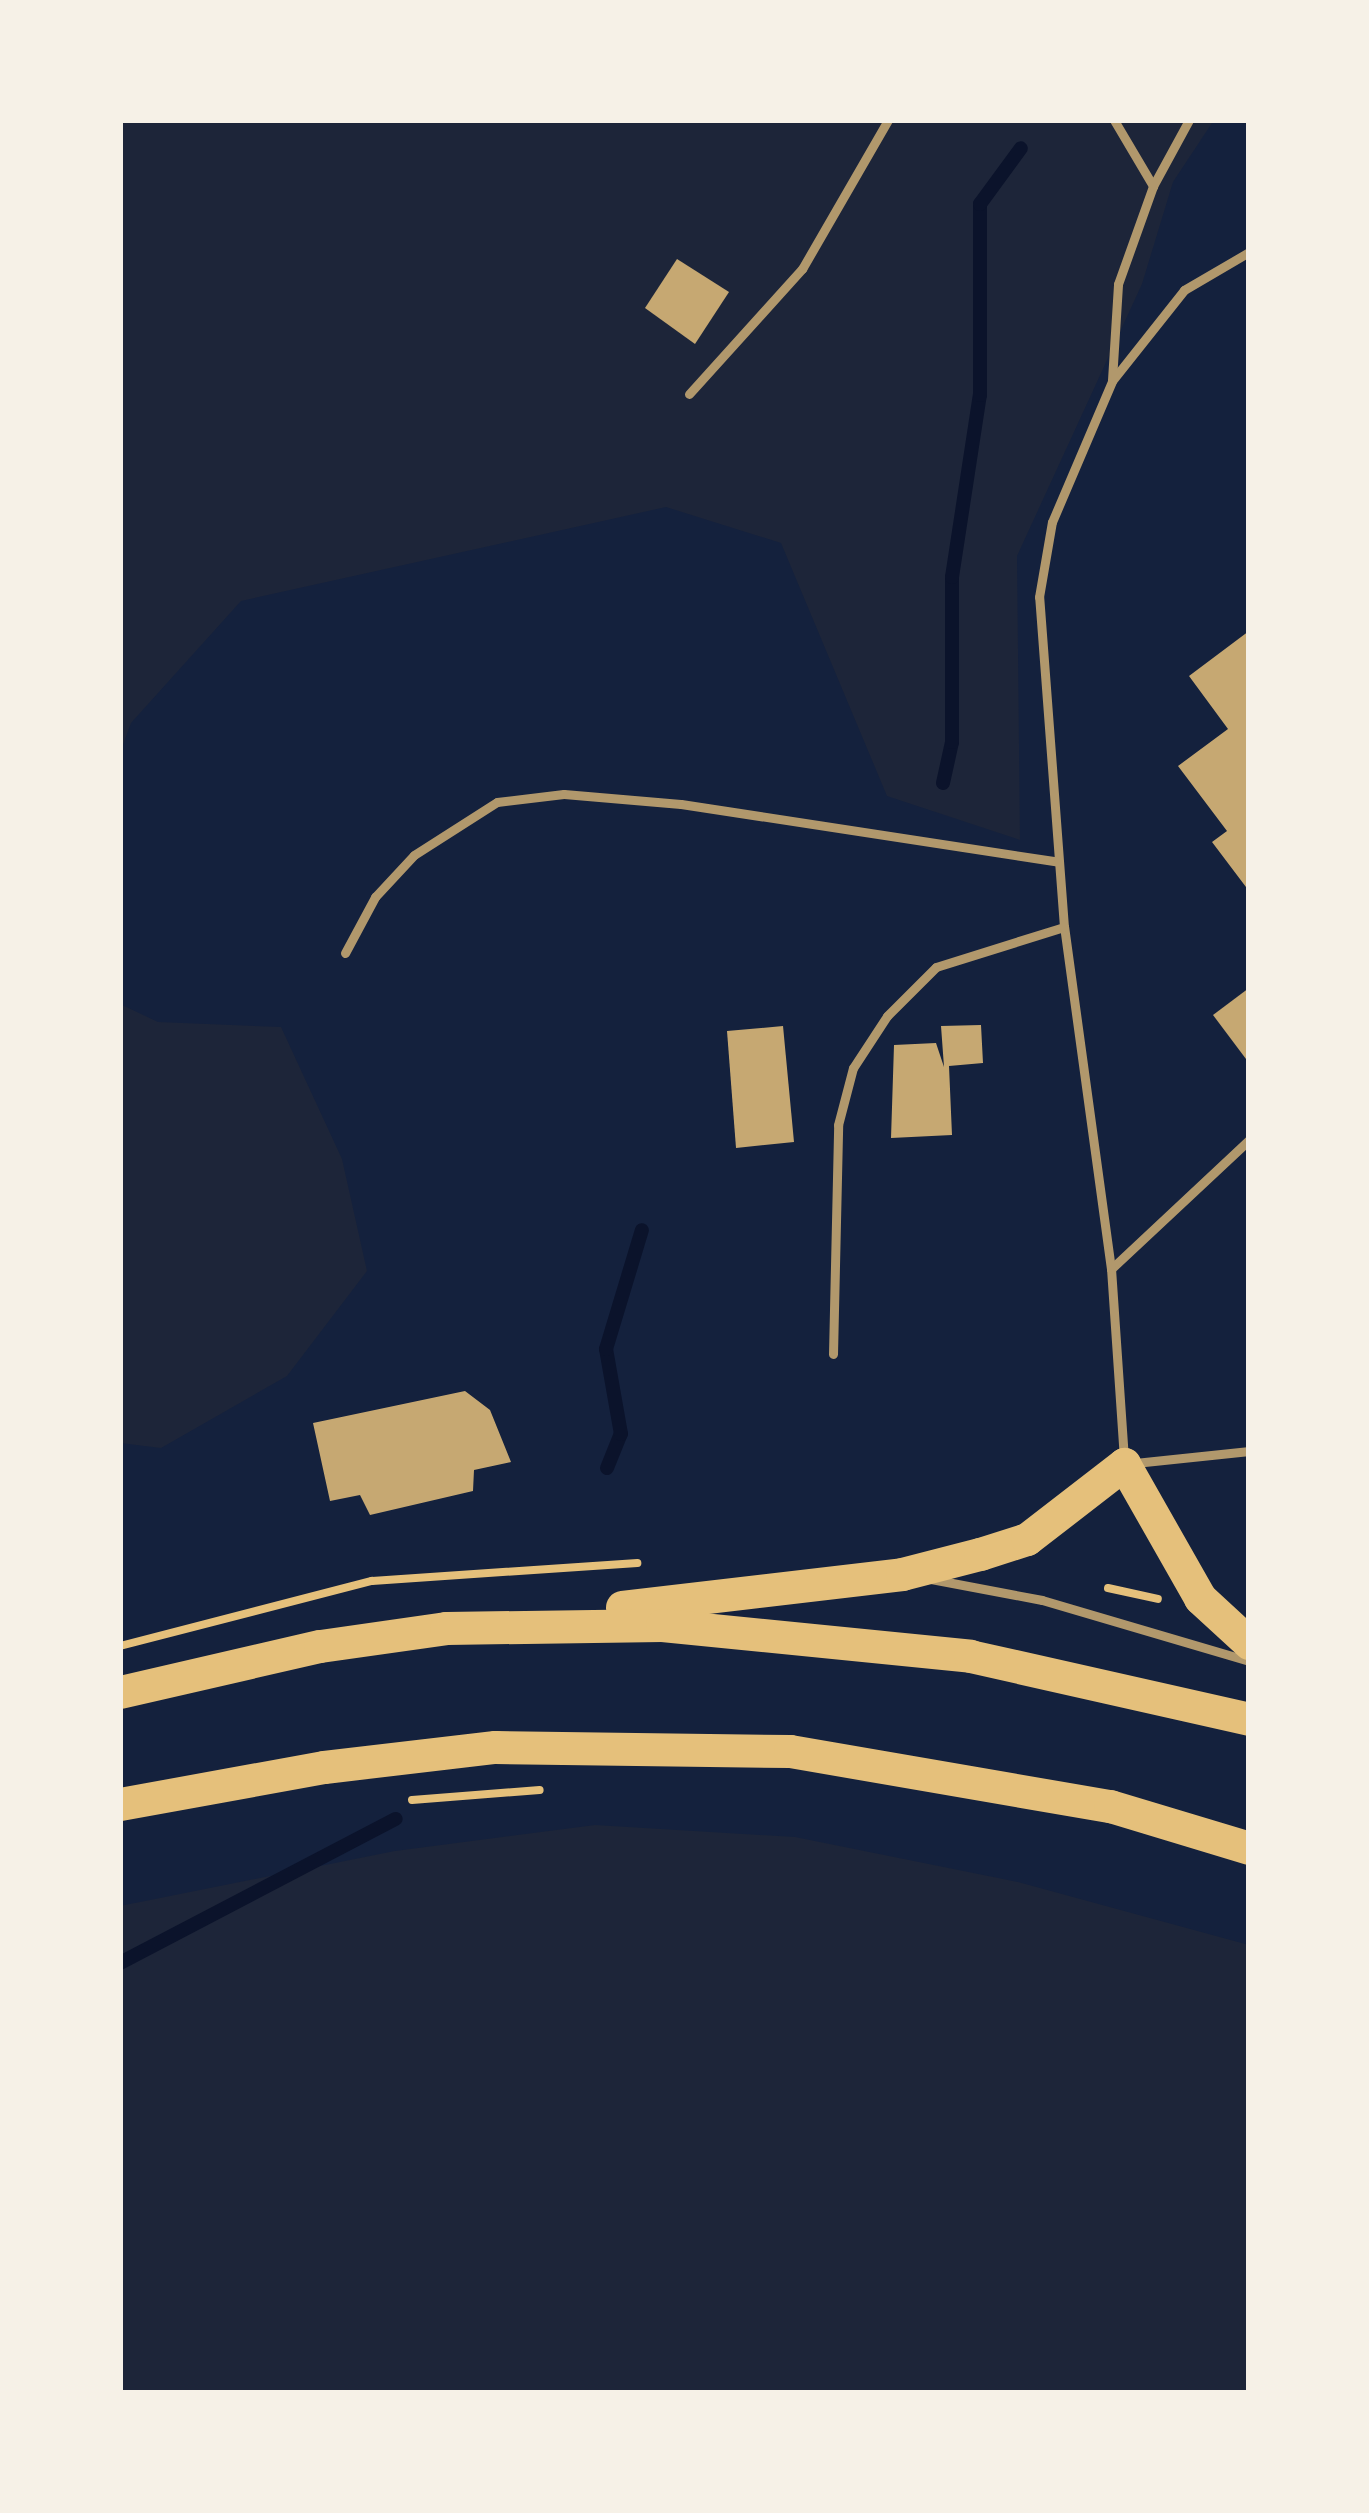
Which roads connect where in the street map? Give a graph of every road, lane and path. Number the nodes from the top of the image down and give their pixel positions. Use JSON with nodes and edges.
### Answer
{"nodes":[{"id":1,"x":888,"y":120,"type":"edge"},
{"id":2,"x":1114,"y":120,"type":"edge"},
{"id":3,"x":1189,"y":120,"type":"edge"},
{"id":4,"x":1153,"y":186,"type":"junction"},
{"id":5,"x":1249,"y":252,"type":"edge"},
{"id":6,"x":1112,"y":381,"type":"junction"},
{"id":7,"x":689,"y":394,"type":"dead end"},
{"id":8,"x":1059,"y":862,"type":"junction"},
{"id":9,"x":1064,"y":926,"type":"junction"},
{"id":10,"x":345,"y":953,"type":"dead end"},
{"id":11,"x":1249,"y":1140,"type":"edge"},
{"id":12,"x":1111,"y":1269,"type":"junction"},
{"id":13,"x":833,"y":1354,"type":"dead end"},
{"id":14,"x":1249,"y":1451,"type":"edge"},
{"id":15,"x":1124,"y":1464,"type":"junction"},
{"id":16,"x":902,"y":1574,"type":"junction"},
{"id":17,"x":446,"y":1628,"type":"junction"},
{"id":18,"x":1249,"y":1643,"type":"edge"},
{"id":19,"x":1249,"y":1661,"type":"edge"},
{"id":20,"x":120,"y":1692,"type":"edge"},
{"id":21,"x":1249,"y":1719,"type":"edge"},
{"id":22,"x":565,"y":1788,"type":"dead end"},
{"id":23,"x":400,"y":1801,"type":"dead end"},
{"id":24,"x":120,"y":1804,"type":"edge"},
{"id":25,"x":1249,"y":1848,"type":"edge"}],
"edges":[{"from":1,"to":7,"type":"lane"},
{"from":2,"to":4,"type":"lane"},
{"from":3,"to":4,"type":"lane"},
{"from":4,"to":6,"type":"lane"},
{"from":5,"to":6,"type":"lane"},
{"from":6,"to":8,"type":"lane"},
{"from":8,"to":9,"type":"lane"},
{"from":8,"to":10,"type":"lane"},
{"from":9,"to":12,"type":"lane"},
{"from":9,"to":13,"type":"lane"},
{"from":11,"to":12,"type":"lane"},
{"from":12,"to":15,"type":"lane"},
{"from":14,"to":15,"type":"lane"},
{"from":15,"to":16,"type":"highway"},
{"from":15,"to":18,"type":"highway"},
{"from":16,"to":17,"type":"highway"},
{"from":16,"to":19,"type":"lane"},
{"from":17,"to":20,"type":"highway"},
{"from":17,"to":21,"type":"highway"},
{"from":22,"to":23,"type":"path"},
{"from":24,"to":25,"type":"highway"}]}
